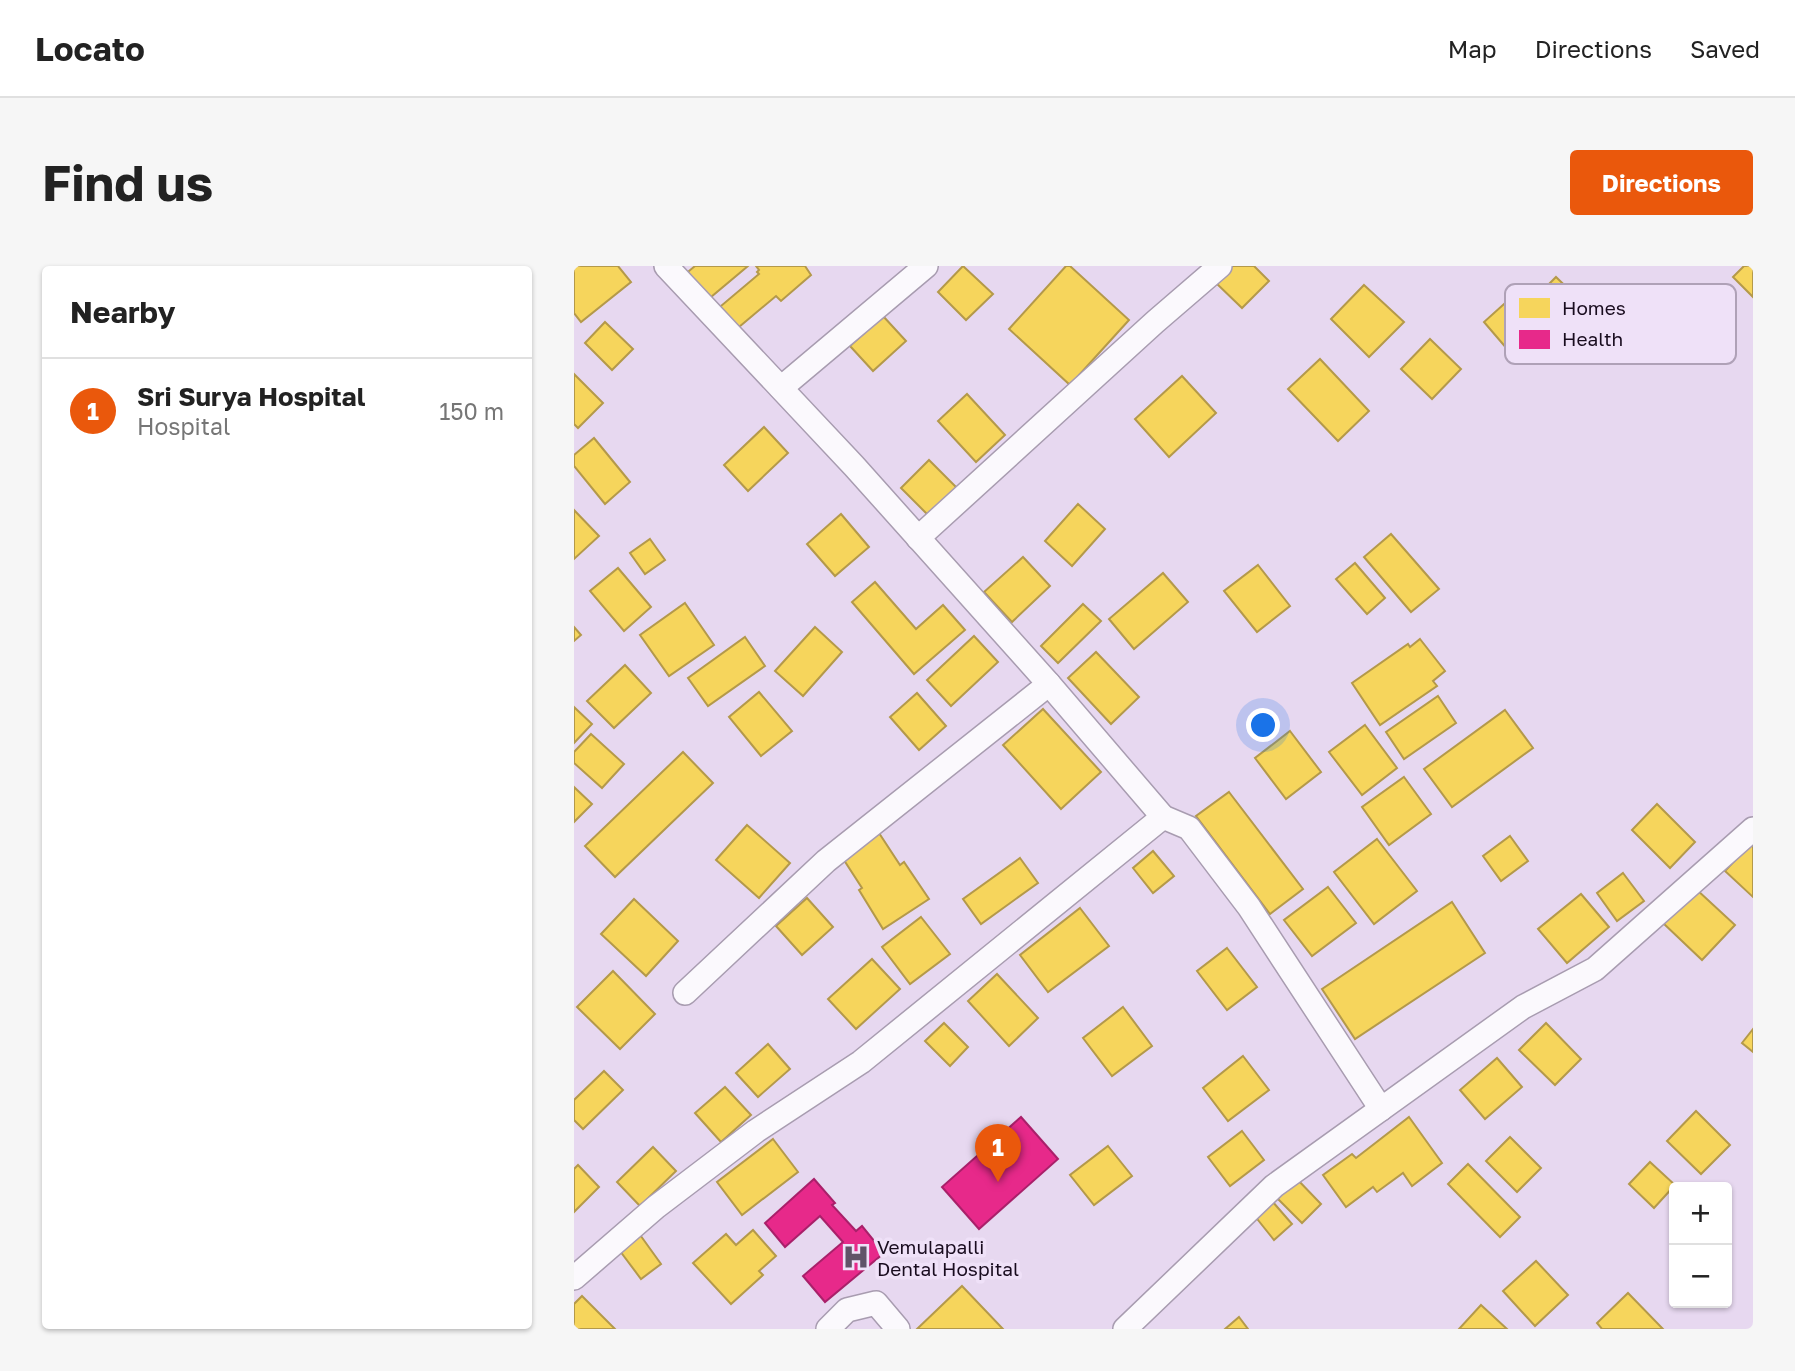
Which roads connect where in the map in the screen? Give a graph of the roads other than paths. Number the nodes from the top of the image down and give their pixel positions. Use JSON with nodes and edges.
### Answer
{"nodes":[{"id":1,"x":666,"y":266,"type":"edge"},
{"id":2,"x":926,"y":266,"type":"edge"},
{"id":3,"x":1220,"y":266,"type":"edge"},
{"id":4,"x":781,"y":388,"type":"junction"},
{"id":5,"x":918,"y":538,"type":"junction"},
{"id":6,"x":1049,"y":684,"type":"junction"},
{"id":7,"x":1163,"y":817,"type":"junction"},
{"id":8,"x":1753,"y":829,"type":"edge"},
{"id":9,"x":685,"y":993,"type":"dead end"},
{"id":10,"x":1381,"y":1109,"type":"junction"},
{"id":11,"x":574,"y":1278,"type":"edge"},
{"id":12,"x":828,"y":1329,"type":"edge"},
{"id":13,"x":898,"y":1329,"type":"edge"},
{"id":14,"x":1125,"y":1329,"type":"edge"}],
"edges":[{"from":1,"to":4,"type":"street"},
{"from":2,"to":4,"type":"street"},
{"from":3,"to":5,"type":"street"},
{"from":4,"to":5,"type":"street"},
{"from":5,"to":6,"type":"street"},
{"from":6,"to":7,"type":"street"},
{"from":6,"to":9,"type":"street"},
{"from":7,"to":10,"type":"street"},
{"from":7,"to":11,"type":"street"},
{"from":8,"to":10,"type":"street"},
{"from":10,"to":14,"type":"street"},
{"from":12,"to":13,"type":"street"}]}
